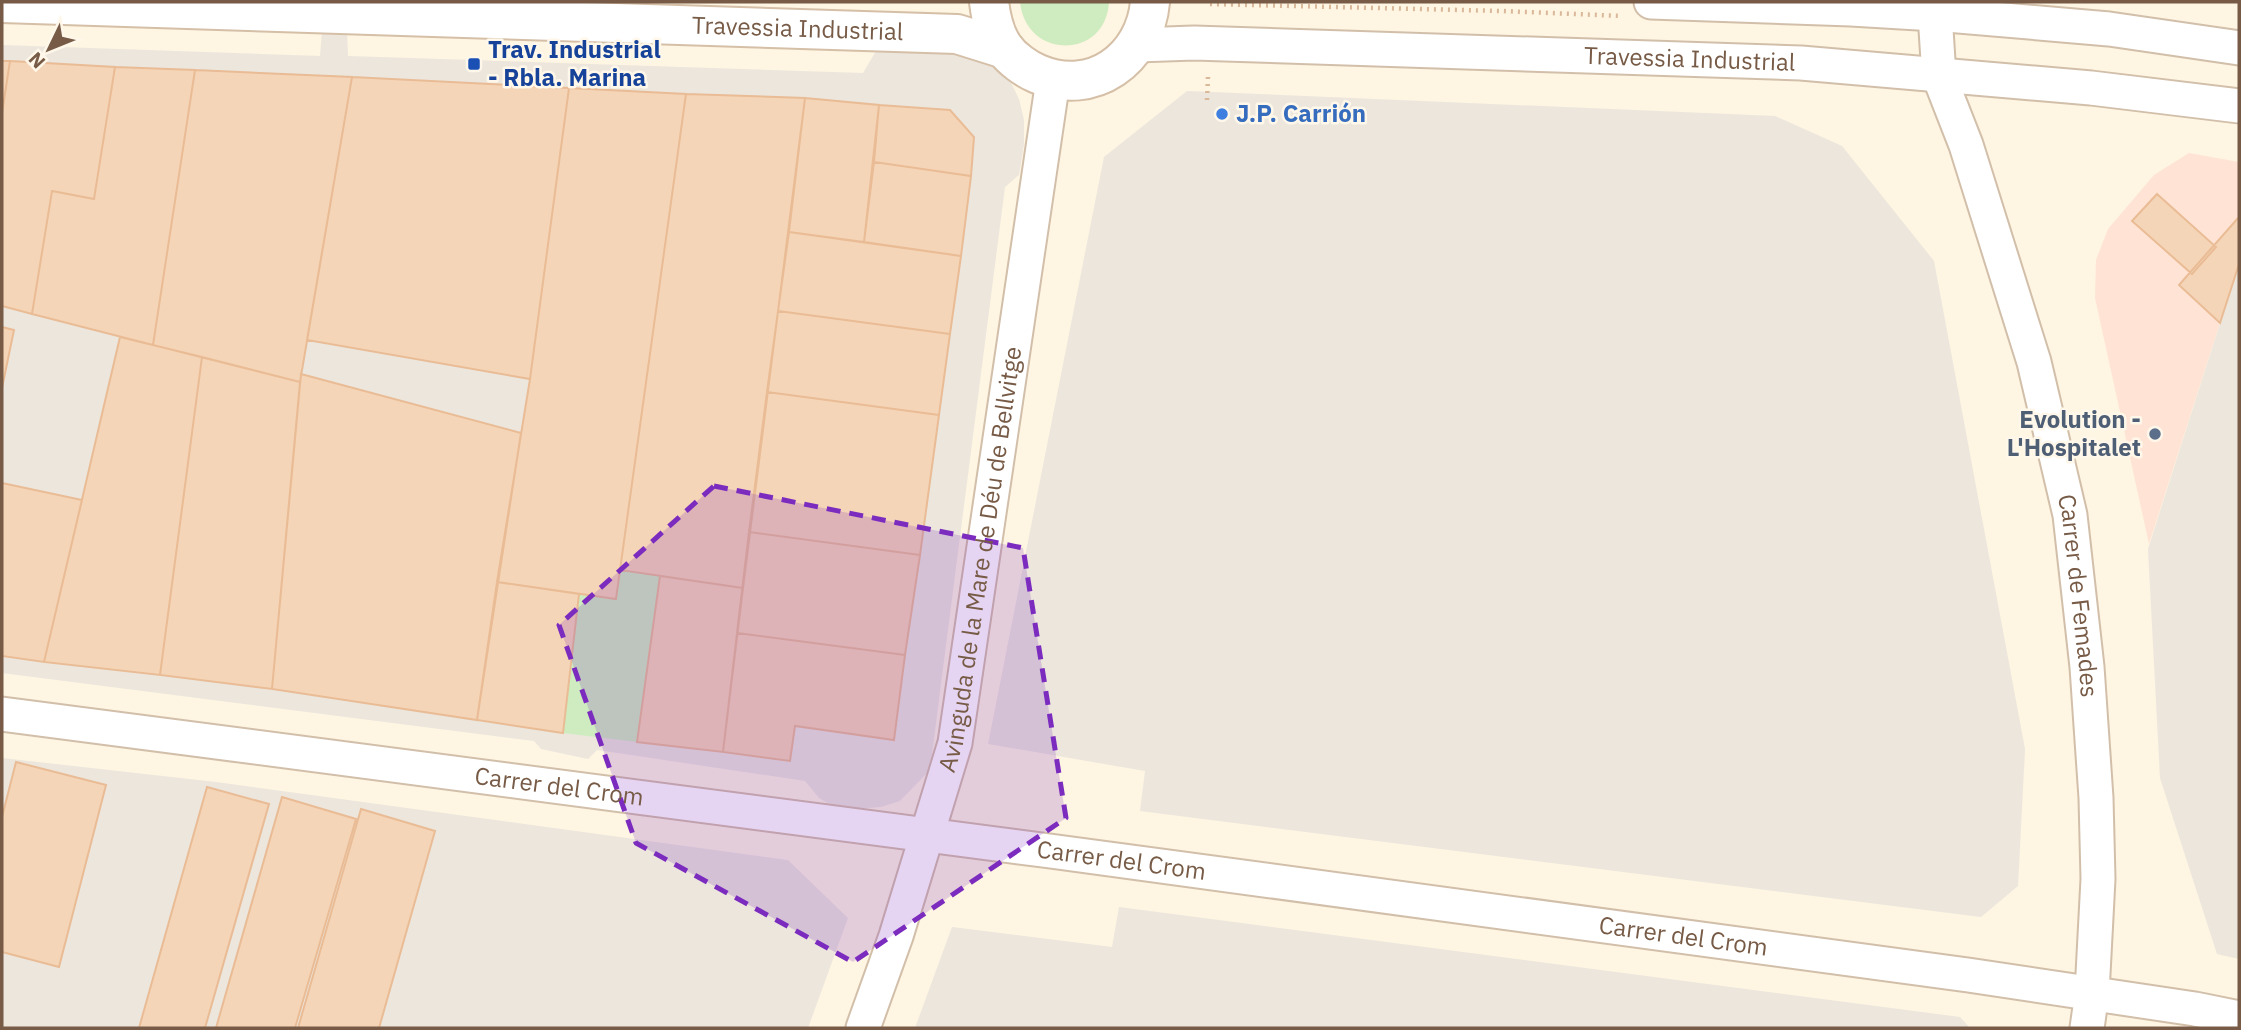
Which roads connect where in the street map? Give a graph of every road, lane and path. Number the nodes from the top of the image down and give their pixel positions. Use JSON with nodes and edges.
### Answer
{"nodes":[{"id":1,"x":989,"y":2,"type":"edge"},
{"id":2,"x":1150,"y":2,"type":"edge"},
{"id":3,"x":1651,"y":2,"type":"edge"},
{"id":4,"x":2,"y":3,"type":"edge"},
{"id":5,"x":1935,"y":14,"type":"junction"},
{"id":6,"x":1137,"y":45,"type":"junction"},
{"id":7,"x":2239,"y":48,"type":"edge"},
{"id":8,"x":1004,"y":49,"type":"junction"},
{"id":9,"x":1939,"y":76,"type":"junction"},
{"id":10,"x":1054,"y":80,"type":"junction"},
{"id":11,"x":2239,"y":106,"type":"edge"},
{"id":12,"x":2,"y":714,"type":"edge"},
{"id":13,"x":927,"y":835,"type":"junction"},
{"id":14,"x":2092,"y":993,"type":"junction"},
{"id":15,"x":2239,"y":1018,"type":"edge"},
{"id":16,"x":863,"y":1028,"type":"edge"},
{"id":17,"x":2087,"y":1028,"type":"edge"}],
"edges":[{"from":1,"to":8,"type":"street"},
{"from":2,"to":6,"type":"street"},
{"from":3,"to":5,"type":"street"},
{"from":4,"to":8,"type":"street","name":"Travessia Industrial"},
{"from":5,"to":7,"type":"street"},
{"from":5,"to":9,"type":"street","name":"Carrer de Femades"},
{"from":6,"to":9,"type":"street","name":"Travessia Industrial"},
{"from":6,"to":10,"type":"street"},
{"from":8,"to":10,"type":"street"},
{"from":9,"to":11,"type":"street","name":"Travessia Industrial"},
{"from":9,"to":14,"type":"street","name":"Carrer de Femades"},
{"from":10,"to":13,"type":"street","name":"Avinguda de la Mare de Déu de Bellvitge"},
{"from":12,"to":13,"type":"street","name":"Carrer del Crom"},
{"from":13,"to":14,"type":"street","name":"Carrer del Crom"},
{"from":13,"to":16,"type":"street","name":"Avinguda de la Mare de Déu de Bellvitge"},
{"from":14,"to":15,"type":"street","name":"Carrer del Crom"},
{"from":14,"to":17,"type":"street","name":"Carrer de Femades"}]}
